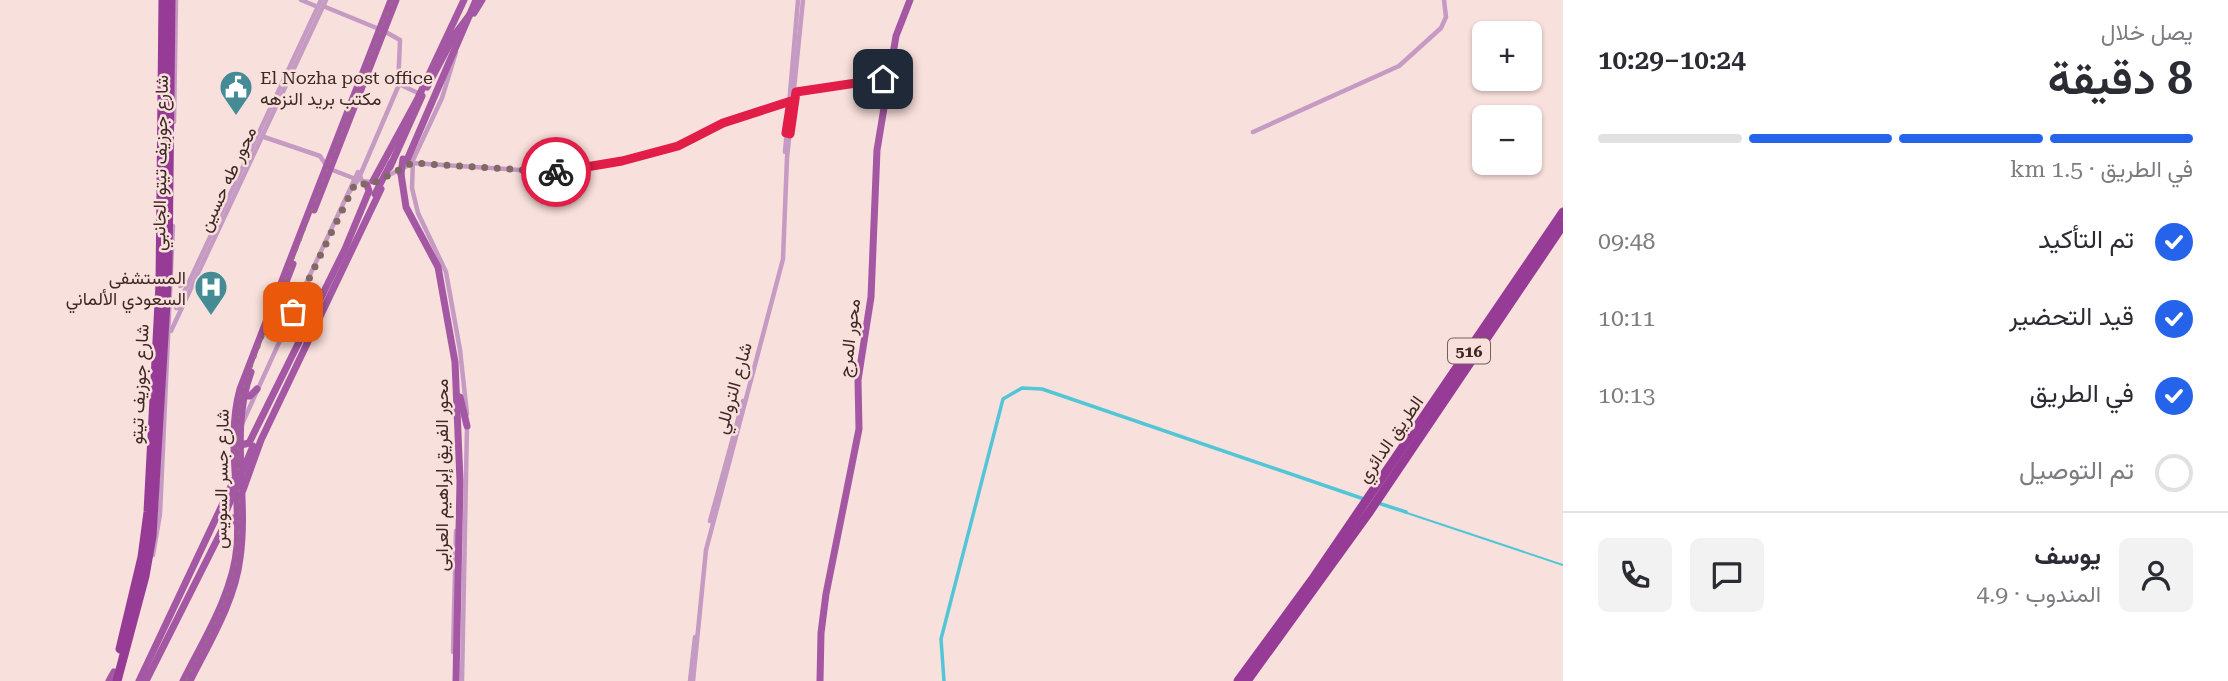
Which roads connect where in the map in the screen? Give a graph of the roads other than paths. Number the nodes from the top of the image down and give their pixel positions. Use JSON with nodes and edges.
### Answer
{"nodes":[{"id":1,"x":163,"y":0,"type":"edge"},
{"id":2,"x":173,"y":0,"type":"edge"},
{"id":3,"x":301,"y":0,"type":"edge"},
{"id":4,"x":391,"y":0,"type":"edge"},
{"id":5,"x":396,"y":0,"type":"edge"},
{"id":6,"x":464,"y":0,"type":"edge"},
{"id":7,"x":800,"y":0,"type":"edge"},
{"id":8,"x":908,"y":0,"type":"edge"},
{"id":9,"x":1444,"y":0,"type":"edge"},
{"id":10,"x":477,"y":2,"type":"edge"},
{"id":11,"x":322,"y":3,"type":"edge"},
{"id":12,"x":458,"y":12,"type":"junction"},
{"id":13,"x":173,"y":18,"type":"junction"},
{"id":14,"x":386,"y":18,"type":"junction"},
{"id":15,"x":382,"y":31,"type":"junction"},
{"id":16,"x":457,"y":31,"type":"junction"},
{"id":17,"x":456,"y":47,"type":"junction"},
{"id":18,"x":883,"y":79,"type":"junction"},
{"id":19,"x":399,"y":84,"type":"junction"},
{"id":20,"x":444,"y":91,"type":"junction"},
{"id":21,"x":796,"y":92,"type":"junction"},
{"id":22,"x":420,"y":96,"type":"junction"},
{"id":23,"x":451,"y":97,"type":"dead end"},
{"id":24,"x":793,"y":101,"type":"junction"},
{"id":25,"x":350,"y":112,"type":"junction"},
{"id":26,"x":266,"y":131,"type":"junction"},
{"id":27,"x":1253,"y":132,"type":"dead end"},
{"id":28,"x":263,"y":137,"type":"junction"},
{"id":29,"x":293,"y":145,"type":"junction"},
{"id":30,"x":314,"y":153,"type":"junction"},
{"id":31,"x":330,"y":156,"type":"junction"},
{"id":32,"x":365,"y":159,"type":"junction"},
{"id":33,"x":407,"y":161,"type":"junction"},
{"id":34,"x":387,"y":163,"type":"junction"},
{"id":35,"x":328,"y":167,"type":"junction"},
{"id":36,"x":244,"y":172,"type":"junction"},
{"id":37,"x":359,"y":174,"type":"junction"},
{"id":38,"x":403,"y":174,"type":"junction"},
{"id":39,"x":386,"y":177,"type":"junction"},
{"id":40,"x":353,"y":178,"type":"junction"},
{"id":41,"x":353,"y":186,"type":"junction"},
{"id":42,"x":874,"y":186,"type":"junction"},
{"id":43,"x":372,"y":190,"type":"junction"},
{"id":44,"x":348,"y":194,"type":"junction"},
{"id":45,"x":1563,"y":212,"type":"edge"},
{"id":46,"x":1563,"y":227,"type":"edge"},
{"id":47,"x":304,"y":228,"type":"junction"},
{"id":48,"x":168,"y":253,"type":"junction"},
{"id":49,"x":173,"y":264,"type":"junction"},
{"id":50,"x":173,"y":275,"type":"junction"},
{"id":51,"x":190,"y":282,"type":"junction"},
{"id":52,"x":183,"y":307,"type":"junction"},
{"id":53,"x":170,"y":332,"type":"junction"},
{"id":54,"x":307,"y":332,"type":"junction"},
{"id":55,"x":257,"y":389,"type":"junction"},
{"id":56,"x":244,"y":396,"type":"junction"},
{"id":57,"x":460,"y":397,"type":"junction"},
{"id":58,"x":455,"y":415,"type":"dead end"},
{"id":59,"x":467,"y":426,"type":"junction"},
{"id":60,"x":241,"y":428,"type":"junction"},
{"id":61,"x":251,"y":447,"type":"junction"},
{"id":62,"x":1408,"y":448,"type":"junction"},
{"id":63,"x":236,"y":476,"type":"junction"},
{"id":64,"x":459,"y":492,"type":"junction"},
{"id":65,"x":241,"y":493,"type":"junction"},
{"id":66,"x":1372,"y":500,"type":"junction"},
{"id":67,"x":223,"y":507,"type":"junction"},
{"id":68,"x":225,"y":520,"type":"junction"},
{"id":69,"x":236,"y":522,"type":"junction"},
{"id":70,"x":239,"y":541,"type":"junction"},
{"id":71,"x":145,"y":576,"type":"junction"},
{"id":72,"x":169,"y":611,"type":"junction"},
{"id":73,"x":218,"y":616,"type":"junction"},
{"id":74,"x":455,"y":621,"type":"junction"},
{"id":75,"x":115,"y":678,"type":"edge"},
{"id":76,"x":139,"y":681,"type":"edge"},
{"id":77,"x":146,"y":681,"type":"edge"},
{"id":78,"x":183,"y":681,"type":"edge"},
{"id":79,"x":190,"y":681,"type":"edge"},
{"id":80,"x":457,"y":681,"type":"edge"},
{"id":81,"x":691,"y":681,"type":"edge"},
{"id":82,"x":819,"y":681,"type":"edge"},
{"id":83,"x":1238,"y":681,"type":"edge"},
{"id":84,"x":1247,"y":681,"type":"edge"}],
"edges":[{"from":1,"to":75,"type":"highway","name":"شارع جوزيف تيتو"},
{"from":2,"to":13,"type":"highway","name":"شارع جوزيف تيتو"},
{"from":3,"to":11,"type":"street"},
{"from":4,"to":14,"type":"main road","name":"شارع جسر السويس"},
{"from":5,"to":14,"type":"main road","name":"شارع جسر السويس"},
{"from":6,"to":12,"type":"main road"},
{"from":7,"to":21,"type":"street"},
{"from":7,"to":24,"type":"street"},
{"from":8,"to":18,"type":"main road","name":"محور المرج"},
{"from":8,"to":42,"type":"main road","name":"محور المرج"},
{"from":9,"to":27,"type":"street"},
{"from":10,"to":16,"type":"main road","bridge":true},
{"from":10,"to":17,"type":"main road","name":"محور الفريق إبراهيم العرابى"},
{"from":11,"to":15,"type":"street"},
{"from":11,"to":26,"type":"street","name":"محور طه حسين"},
{"from":11,"to":36,"type":"street","name":"محور طه حسين"},
{"from":12,"to":16,"type":"main road"},
{"from":12,"to":22,"type":"main road"},
{"from":13,"to":48,"type":"highway","name":"شارع جوزيف تيتو"},
{"from":13,"to":49,"type":"street","name":"شارع جوزيف تيتو الجانبي"},
{"from":14,"to":15,"type":"main road","name":"شارع جسر السويس"},
{"from":15,"to":19,"type":"street"},
{"from":15,"to":25,"type":"main road","name":"شارع جسر السويس"},
{"from":16,"to":22,"type":"main road"},
{"from":16,"to":33,"type":"main road","name":"محور الفريق إبراهيم العرابى"},
{"from":17,"to":20,"type":"street"},
{"from":17,"to":33,"type":"main road","name":"محور الفريق إبراهيم العرابى"},
{"from":18,"to":21,"type":"street"},
{"from":18,"to":42,"type":"main road","name":"محور المرج"},
{"from":19,"to":22,"type":"street"},
{"from":19,"to":32,"type":"street"},
{"from":20,"to":23,"type":"street"},
{"from":20,"to":33,"type":"street"},
{"from":21,"to":24,"type":"street"},
{"from":22,"to":34,"type":"main road"},
{"from":24,"to":33,"type":"street"},
{"from":24,"to":81,"type":"street","name":"شارع التروللي"},
{"from":25,"to":31,"type":"main road","name":"شارع جسر السويس"},
{"from":25,"to":35,"type":"main road","name":"شارع جسر السويس"},
{"from":26,"to":28,"type":"street","name":"محور طه حسين"},
{"from":26,"to":29,"type":"street"},
{"from":28,"to":29,"type":"street"},
{"from":28,"to":36,"type":"street","name":"محور طه حسين"},
{"from":29,"to":30,"type":"street"},
{"from":30,"to":31,"type":"street"},
{"from":30,"to":35,"type":"street"},
{"from":31,"to":35,"type":"main road","name":"شارع جسر السويس"},
{"from":32,"to":37,"type":"street"},
{"from":32,"to":40,"type":"street"},
{"from":33,"to":38,"type":"main road","name":"محور الفريق إبراهيم العرابى","bridge":true},
{"from":33,"to":39,"type":"street"},
{"from":33,"to":43,"type":"street"},
{"from":33,"to":59,"type":"street"},
{"from":34,"to":43,"type":"main road","bridge":true},
{"from":34,"to":43,"type":"main road"},
{"from":35,"to":40,"type":"street"},
{"from":35,"to":47,"type":"main road","name":"شارع جسر السويس"},
{"from":36,"to":51,"type":"street","name":"محور طه حسين"},
{"from":36,"to":52,"type":"street","name":"محور طه حسين"},
{"from":37,"to":41,"type":"street"},
{"from":37,"to":43,"type":"street"},
{"from":38,"to":57,"type":"main road","name":"محور الفريق إبراهيم العرابى"},
{"from":38,"to":64,"type":"main road","name":"محور الفريق إبراهيم العرابى"},
{"from":39,"to":43,"type":"main road"},
{"from":39,"to":43,"type":"street"},
{"from":40,"to":44,"type":"street"},
{"from":41,"to":43,"type":"street"},
{"from":41,"to":44,"type":"street"},
{"from":42,"to":82,"type":"main road","name":"محور المرج"},
{"from":43,"to":54,"type":"main road"},
{"from":43,"to":54,"type":"main road"},
{"from":44,"to":55,"type":"street"},
{"from":45,"to":62,"type":"highway","name":"الطريق الدائري","number":"516"},
{"from":46,"to":62,"type":"highway","name":"الطريق الدائري","number":"516"},
{"from":47,"to":56,"type":"main road","name":"شارع جسر السويس"},
{"from":47,"to":63,"type":"main road","name":"شارع جسر السويس"},
{"from":48,"to":49,"type":"highway"},
{"from":48,"to":71,"type":"highway","name":"شارع جوزيف تيتو"},
{"from":49,"to":50,"type":"street","name":"شارع جوزيف تيتو الجانبي"},
{"from":50,"to":51,"type":"street"},
{"from":50,"to":53,"type":"street","name":"شارع جوزيف تيتو الجانبي"},
{"from":51,"to":52,"type":"street","name":"محور طه حسين"},
{"from":52,"to":53,"type":"street","name":"محور طه حسين"},
{"from":53,"to":71,"type":"street","name":"شارع جوزيف تيتو الجانبي"},
{"from":54,"to":61,"type":"main road"},
{"from":54,"to":61,"type":"main road"},
{"from":55,"to":56,"type":"main road"},
{"from":55,"to":60,"type":"street"},
{"from":56,"to":60,"type":"main road","name":"شارع جسر السويس"},
{"from":57,"to":59,"type":"main road"},
{"from":57,"to":80,"type":"main road","name":"محور الفريق إبراهيم العرابى"},
{"from":58,"to":64,"type":"street"},
{"from":59,"to":80,"type":"street"},
{"from":60,"to":61,"type":"main road","name":"شارع جسر السويس"},
{"from":61,"to":65,"type":"main road","name":"شارع جسر السويس"},
{"from":61,"to":65,"type":"main road"},
{"from":61,"to":68,"type":"main road","bridge":true},
{"from":62,"to":66,"type":"highway","name":"الطريق الدائري","number":"516"},
{"from":62,"to":66,"type":"highway"},
{"from":63,"to":67,"type":"main road"},
{"from":63,"to":69,"type":"main road","name":"شارع جسر السويس"},
{"from":64,"to":74,"type":"main road","name":"محور الفريق إبراهيم العرابى"},
{"from":64,"to":74,"type":"street"},
{"from":65,"to":70,"type":"main road","name":"شارع جسر السويس"},
{"from":66,"to":83,"type":"highway","name":"الطريق الدائري","number":"516"},
{"from":66,"to":84,"type":"highway"},
{"from":67,"to":68,"type":"main road"},
{"from":67,"to":72,"type":"main road"},
{"from":68,"to":69,"type":"main road"},
{"from":68,"to":72,"type":"main road"},
{"from":68,"to":77,"type":"main road"},
{"from":69,"to":70,"type":"main road","name":"شارع جسر السويس"},
{"from":70,"to":73,"type":"main road","name":"شارع جسر السويس"},
{"from":71,"to":75,"type":"highway","name":"شارع جوزيف تيتو"},
{"from":72,"to":76,"type":"main road"},
{"from":73,"to":78,"type":"main road","name":"شارع جسر السويس"},
{"from":73,"to":79,"type":"main road","name":"شارع جسر السويس"},
{"from":74,"to":80,"type":"main road","name":"محور الفريق إبراهيم العرابى"}]}
